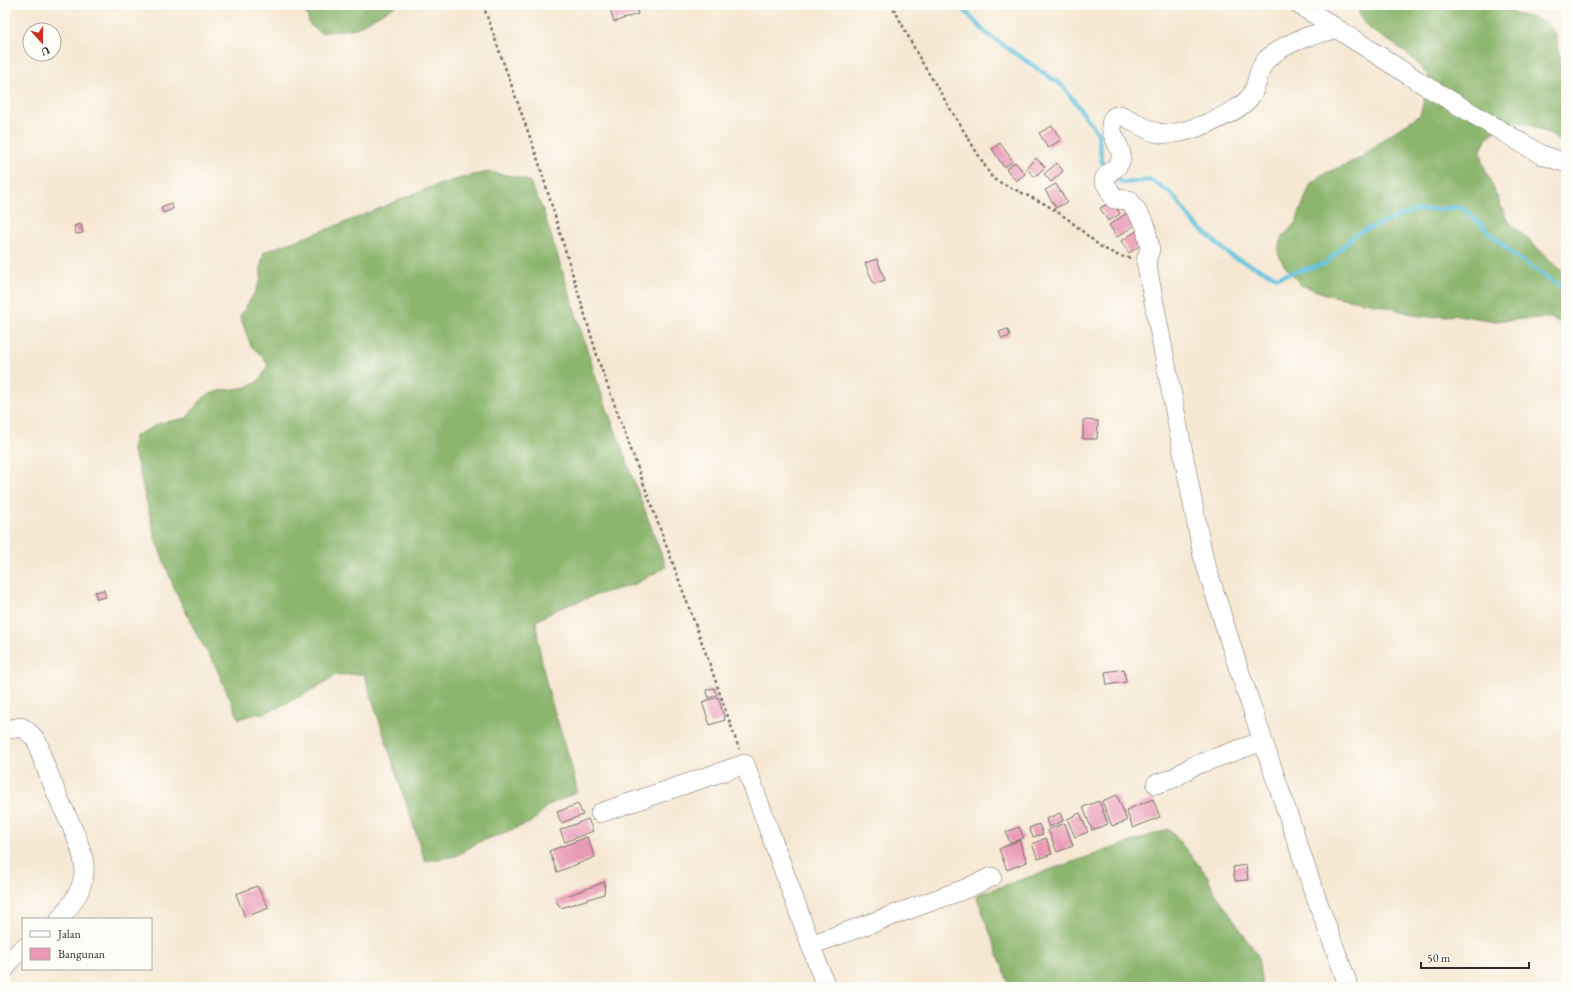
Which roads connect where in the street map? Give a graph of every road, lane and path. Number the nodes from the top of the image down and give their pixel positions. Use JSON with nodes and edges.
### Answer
{"nodes":[{"id":1,"x":483,"y":5,"type":"edge"},
{"id":2,"x":889,"y":5,"type":"edge"},
{"id":3,"x":1300,"y":5,"type":"edge"},
{"id":4,"x":1336,"y":29,"type":"junction"},
{"id":5,"x":1566,"y":163,"type":"edge"},
{"id":6,"x":1146,"y":261,"type":"junction"},
{"id":7,"x":5,"y":730,"type":"edge"},
{"id":8,"x":1263,"y":741,"type":"junction"},
{"id":9,"x":745,"y":764,"type":"junction"},
{"id":10,"x":1156,"y":784,"type":"dead end"},
{"id":11,"x":600,"y":813,"type":"dead end"},
{"id":12,"x":992,"y":877,"type":"dead end"},
{"id":13,"x":61,"y":918,"type":"edge"},
{"id":14,"x":811,"y":946,"type":"junction"},
{"id":15,"x":22,"y":949,"type":"edge"},
{"id":16,"x":5,"y":969,"type":"edge"},
{"id":17,"x":826,"y":987,"type":"edge"},
{"id":18,"x":1349,"y":987,"type":"edge"}],
"edges":[{"from":1,"to":9,"type":"path"},
{"from":2,"to":6,"type":"path"},
{"from":3,"to":4,"type":"street"},
{"from":4,"to":5,"type":"street"},
{"from":4,"to":6,"type":"street"},
{"from":6,"to":8,"type":"street"},
{"from":7,"to":13,"type":"street"},
{"from":8,"to":10,"type":"street"},
{"from":8,"to":18,"type":"street"},
{"from":9,"to":11,"type":"street"},
{"from":9,"to":14,"type":"street"},
{"from":12,"to":14,"type":"street"},
{"from":14,"to":17,"type":"street"},
{"from":15,"to":16,"type":"street"}]}
